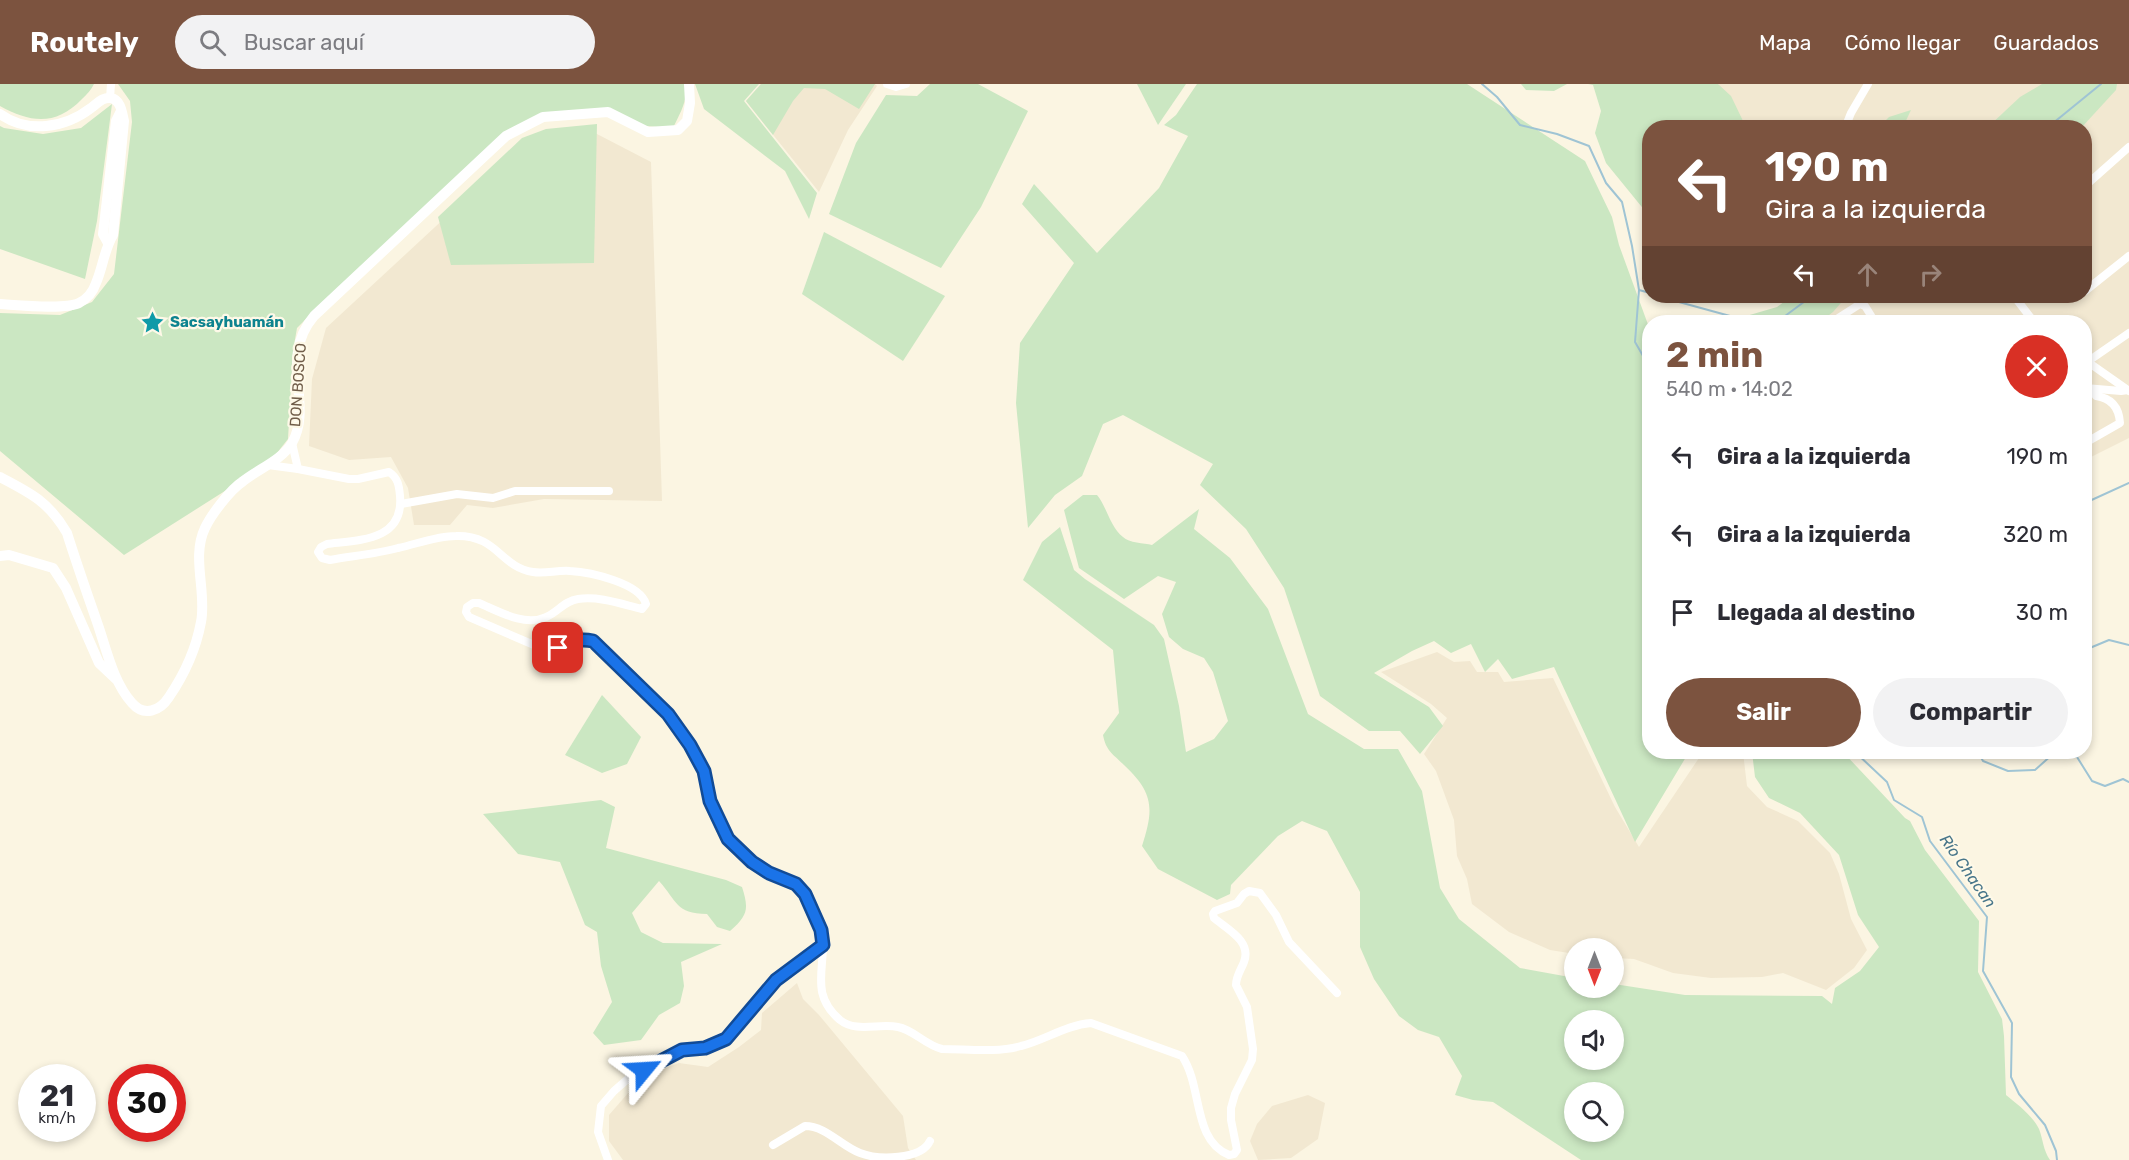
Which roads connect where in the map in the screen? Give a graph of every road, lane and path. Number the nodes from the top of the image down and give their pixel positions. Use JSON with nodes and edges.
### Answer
{"nodes":[{"id":1,"x":111,"y":84,"type":"edge"},
{"id":2,"x":689,"y":84,"type":"edge"},
{"id":3,"x":887,"y":84,"type":"edge"},
{"id":4,"x":906,"y":84,"type":"edge"},
{"id":5,"x":1868,"y":84,"type":"edge"},
{"id":6,"x":110,"y":98,"type":"junction"},
{"id":7,"x":0,"y":114,"type":"edge"},
{"id":8,"x":1849,"y":120,"type":"edge"},
{"id":9,"x":2129,"y":147,"type":"edge"},
{"id":10,"x":2092,"y":180,"type":"edge"},
{"id":11,"x":2129,"y":256,"type":"edge"},
{"id":12,"x":2092,"y":285,"type":"edge"},
{"id":13,"x":2019,"y":303,"type":"edge"},
{"id":14,"x":0,"y":304,"type":"edge"},
{"id":15,"x":1843,"y":315,"type":"edge"},
{"id":16,"x":1871,"y":315,"type":"edge"},
{"id":17,"x":2029,"y":315,"type":"edge"},
{"id":18,"x":2129,"y":333,"type":"edge"},
{"id":19,"x":2092,"y":357,"type":"edge"},
{"id":20,"x":2092,"y":365,"type":"edge"},
{"id":21,"x":2092,"y":389,"type":"edge"},
{"id":22,"x":2128,"y":390,"type":"edge"},
{"id":23,"x":2092,"y":392,"type":"edge"},
{"id":24,"x":2092,"y":440,"type":"edge"},
{"id":25,"x":292,"y":443,"type":"junction"},
{"id":26,"x":268,"y":465,"type":"junction"},
{"id":27,"x":298,"y":469,"type":"junction"},
{"id":28,"x":0,"y":477,"type":"edge"},
{"id":29,"x":609,"y":491,"type":"dead end"},
{"id":30,"x":401,"y":504,"type":"junction"},
{"id":31,"x":0,"y":556,"type":"edge"},
{"id":32,"x":118,"y":682,"type":"junction"},
{"id":33,"x":823,"y":945,"type":"junction"},
{"id":34,"x":1337,"y":993,"type":"dead end"},
{"id":35,"x":930,"y":1142,"type":"dead end"},
{"id":36,"x":773,"y":1145,"type":"dead end"},
{"id":37,"x":872,"y":1158,"type":"edge"},
{"id":38,"x":608,"y":1160,"type":"edge"}],
"edges":[{"from":1,"to":6,"type":"street"},
{"from":2,"to":25,"type":"street","name":"DON BOSCO"},
{"from":3,"to":4,"type":"street"},
{"from":5,"to":8,"type":"street"},
{"from":6,"to":7,"type":"street"},
{"from":6,"to":14,"type":"street"},
{"from":9,"to":10,"type":"street"},
{"from":11,"to":12,"type":"street"},
{"from":13,"to":17,"type":"street"},
{"from":15,"to":16,"type":"street"},
{"from":18,"to":19,"type":"street"},
{"from":20,"to":22,"type":"street"},
{"from":21,"to":22,"type":"street"},
{"from":23,"to":24,"type":"street"},
{"from":25,"to":26,"type":"street","name":"DON BOSCO"},
{"from":25,"to":27,"type":"street"},
{"from":26,"to":27,"type":"street"},
{"from":26,"to":32,"type":"street","name":"DON BOSCO"},
{"from":27,"to":30,"type":"street"},
{"from":28,"to":32,"type":"street","name":"DON BOSCO"},
{"from":29,"to":30,"type":"street"},
{"from":30,"to":33,"type":"street"},
{"from":31,"to":32,"type":"street"},
{"from":33,"to":34,"type":"street"},
{"from":33,"to":38,"type":"street"},
{"from":35,"to":37,"type":"street"},
{"from":36,"to":37,"type":"street"}]}
